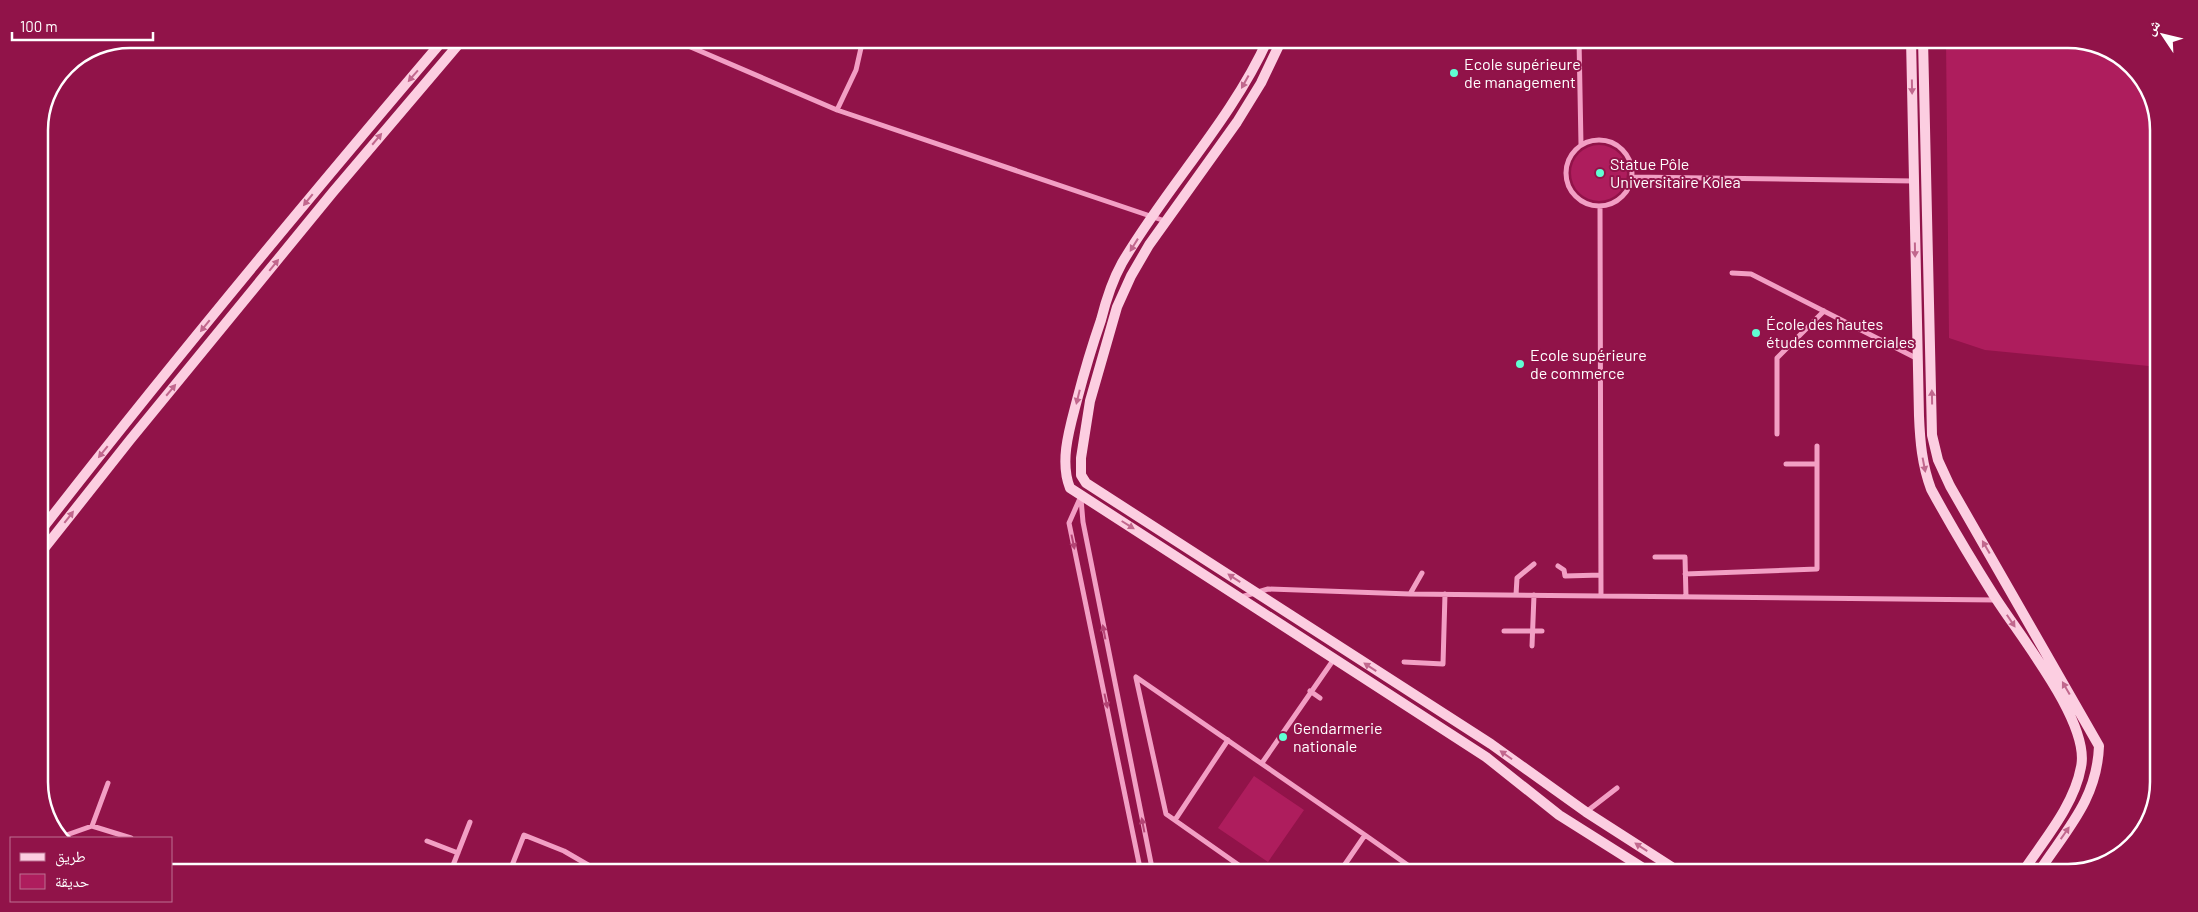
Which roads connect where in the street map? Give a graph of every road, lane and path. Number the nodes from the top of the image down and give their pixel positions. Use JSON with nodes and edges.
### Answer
{"nodes":[{"id":1,"x":437,"y":48,"type":"edge"},
{"id":2,"x":455,"y":48,"type":"edge"},
{"id":3,"x":693,"y":48,"type":"edge"},
{"id":4,"x":861,"y":48,"type":"edge"},
{"id":5,"x":1263,"y":48,"type":"edge"},
{"id":6,"x":1278,"y":48,"type":"edge"},
{"id":7,"x":1579,"y":48,"type":"edge"},
{"id":8,"x":1911,"y":48,"type":"edge"},
{"id":9,"x":1923,"y":48,"type":"edge"},
{"id":10,"x":837,"y":110,"type":"junction"},
{"id":11,"x":1581,"y":145,"type":"junction"},
{"id":12,"x":1632,"y":177,"type":"junction"},
{"id":13,"x":1914,"y":181,"type":"junction"},
{"id":14,"x":1600,"y":206,"type":"junction"},
{"id":15,"x":1153,"y":216,"type":"junction"},
{"id":16,"x":1166,"y":221,"type":"junction"},
{"id":17,"x":1732,"y":273,"type":"dead end"},
{"id":18,"x":1824,"y":311,"type":"junction"},
{"id":19,"x":1918,"y":359,"type":"junction"},
{"id":20,"x":1777,"y":434,"type":"dead end"},
{"id":21,"x":1817,"y":446,"type":"dead end"},
{"id":22,"x":1786,"y":464,"type":"dead end"},
{"id":23,"x":1817,"y":464,"type":"junction"},
{"id":24,"x":1086,"y":483,"type":"junction"},
{"id":25,"x":1081,"y":496,"type":"junction"},
{"id":26,"x":48,"y":522,"type":"edge"},
{"id":27,"x":48,"y":544,"type":"edge"},
{"id":28,"x":1655,"y":557,"type":"dead end"},
{"id":29,"x":1534,"y":564,"type":"dead end"},
{"id":30,"x":1558,"y":566,"type":"dead end"},
{"id":31,"x":1422,"y":573,"type":"dead end"},
{"id":32,"x":1685,"y":574,"type":"junction"},
{"id":33,"x":1601,"y":575,"type":"junction"},
{"id":34,"x":1256,"y":592,"type":"junction"},
{"id":35,"x":1410,"y":594,"type":"junction"},
{"id":36,"x":1446,"y":594,"type":"junction"},
{"id":37,"x":1516,"y":595,"type":"junction"},
{"id":38,"x":1534,"y":595,"type":"junction"},
{"id":39,"x":1600,"y":596,"type":"junction"},
{"id":40,"x":1686,"y":597,"type":"junction"},
{"id":41,"x":1240,"y":598,"type":"junction"},
{"id":42,"x":1997,"y":600,"type":"junction"},
{"id":43,"x":1504,"y":630,"type":"dead end"},
{"id":44,"x":1533,"y":631,"type":"junction"},
{"id":45,"x":1542,"y":631,"type":"dead end"},
{"id":46,"x":1532,"y":646,"type":"dead end"},
{"id":47,"x":1334,"y":659,"type":"junction"},
{"id":48,"x":1404,"y":662,"type":"dead end"},
{"id":49,"x":1310,"y":691,"type":"junction"},
{"id":50,"x":1320,"y":698,"type":"dead end"},
{"id":51,"x":1228,"y":740,"type":"junction"},
{"id":52,"x":1262,"y":763,"type":"junction"},
{"id":53,"x":108,"y":782,"type":"dead end"},
{"id":54,"x":1617,"y":788,"type":"dead end"},
{"id":55,"x":1586,"y":812,"type":"junction"},
{"id":56,"x":1174,"y":820,"type":"junction"},
{"id":57,"x":470,"y":822,"type":"dead end"},
{"id":58,"x":92,"y":826,"type":"junction"},
{"id":59,"x":66,"y":835,"type":"edge"},
{"id":60,"x":1365,"y":835,"type":"junction"},
{"id":61,"x":128,"y":837,"type":"edge"},
{"id":62,"x":427,"y":841,"type":"dead end"},
{"id":63,"x":458,"y":853,"type":"junction"},
{"id":64,"x":454,"y":864,"type":"edge"},
{"id":65,"x":513,"y":864,"type":"edge"},
{"id":66,"x":586,"y":864,"type":"edge"},
{"id":67,"x":1139,"y":864,"type":"edge"},
{"id":68,"x":1151,"y":864,"type":"edge"},
{"id":69,"x":1237,"y":864,"type":"edge"},
{"id":70,"x":1346,"y":864,"type":"edge"},
{"id":71,"x":1406,"y":864,"type":"edge"},
{"id":72,"x":1637,"y":864,"type":"edge"},
{"id":73,"x":1668,"y":864,"type":"edge"},
{"id":74,"x":2028,"y":864,"type":"edge"},
{"id":75,"x":2044,"y":864,"type":"edge"}],
"edges":[{"from":1,"to":26,"type":"main road","one_way":true},
{"from":27,"to":2,"type":"main road","one_way":true},
{"from":3,"to":10,"type":"street"},
{"from":4,"to":10,"type":"street"},
{"from":5,"to":15,"type":"main road","one_way":true},
{"from":6,"to":16,"type":"main road"},
{"from":7,"to":11,"type":"street"},
{"from":8,"to":13,"type":"main road","one_way":true},
{"from":75,"to":9,"type":"main road","one_way":true},
{"from":10,"to":15,"type":"street"},
{"from":11,"to":12,"type":"street"},
{"from":11,"to":14,"type":"street"},
{"from":12,"to":13,"type":"street"},
{"from":12,"to":14,"type":"street"},
{"from":13,"to":19,"type":"main road","one_way":true},
{"from":14,"to":33,"type":"street"},
{"from":15,"to":16,"type":"street"},
{"from":15,"to":25,"type":"main road","one_way":true},
{"from":16,"to":24,"type":"main road"},
{"from":17,"to":18,"type":"street"},
{"from":18,"to":19,"type":"street"},
{"from":18,"to":20,"type":"street"},
{"from":19,"to":42,"type":"main road","one_way":true},
{"from":21,"to":23,"type":"street"},
{"from":22,"to":23,"type":"street"},
{"from":23,"to":32,"type":"street"},
{"from":24,"to":25,"type":"main road"},
{"from":34,"to":24,"type":"main road","one_way":true},
{"from":25,"to":41,"type":"main road","one_way":true},
{"from":25,"to":67,"type":"street","one_way":true},
{"from":68,"to":25,"type":"street","one_way":true},
{"from":28,"to":32,"type":"street"},
{"from":29,"to":37,"type":"street"},
{"from":30,"to":33,"type":"street"},
{"from":31,"to":35,"type":"street"},
{"from":32,"to":40,"type":"street"},
{"from":33,"to":39,"type":"street"},
{"from":34,"to":35,"type":"street"},
{"from":34,"to":41,"type":"street"},
{"from":55,"to":34,"type":"main road","one_way":true},
{"from":35,"to":36,"type":"street"},
{"from":36,"to":37,"type":"street"},
{"from":36,"to":48,"type":"street"},
{"from":37,"to":38,"type":"street"},
{"from":38,"to":39,"type":"street"},
{"from":38,"to":44,"type":"street"},
{"from":39,"to":40,"type":"street"},
{"from":40,"to":42,"type":"street"},
{"from":41,"to":47,"type":"main road"},
{"from":42,"to":74,"type":"main road","one_way":true},
{"from":43,"to":44,"type":"street"},
{"from":44,"to":45,"type":"street"},
{"from":44,"to":46,"type":"street"},
{"from":47,"to":49,"type":"street"},
{"from":47,"to":72,"type":"main road"},
{"from":49,"to":50,"type":"street"},
{"from":49,"to":52,"type":"street"},
{"from":51,"to":52,"type":"street"},
{"from":51,"to":56,"type":"street"},
{"from":51,"to":56,"type":"street"},
{"from":52,"to":60,"type":"street"},
{"from":53,"to":58,"type":"street"},
{"from":54,"to":55,"type":"street"},
{"from":73,"to":55,"type":"main road","one_way":true},
{"from":56,"to":69,"type":"street"},
{"from":57,"to":63,"type":"street"},
{"from":58,"to":59,"type":"street"},
{"from":58,"to":61,"type":"street"},
{"from":60,"to":70,"type":"street"},
{"from":60,"to":71,"type":"street"},
{"from":62,"to":63,"type":"street"},
{"from":63,"to":64,"type":"street"},
{"from":65,"to":66,"type":"street"}]}
